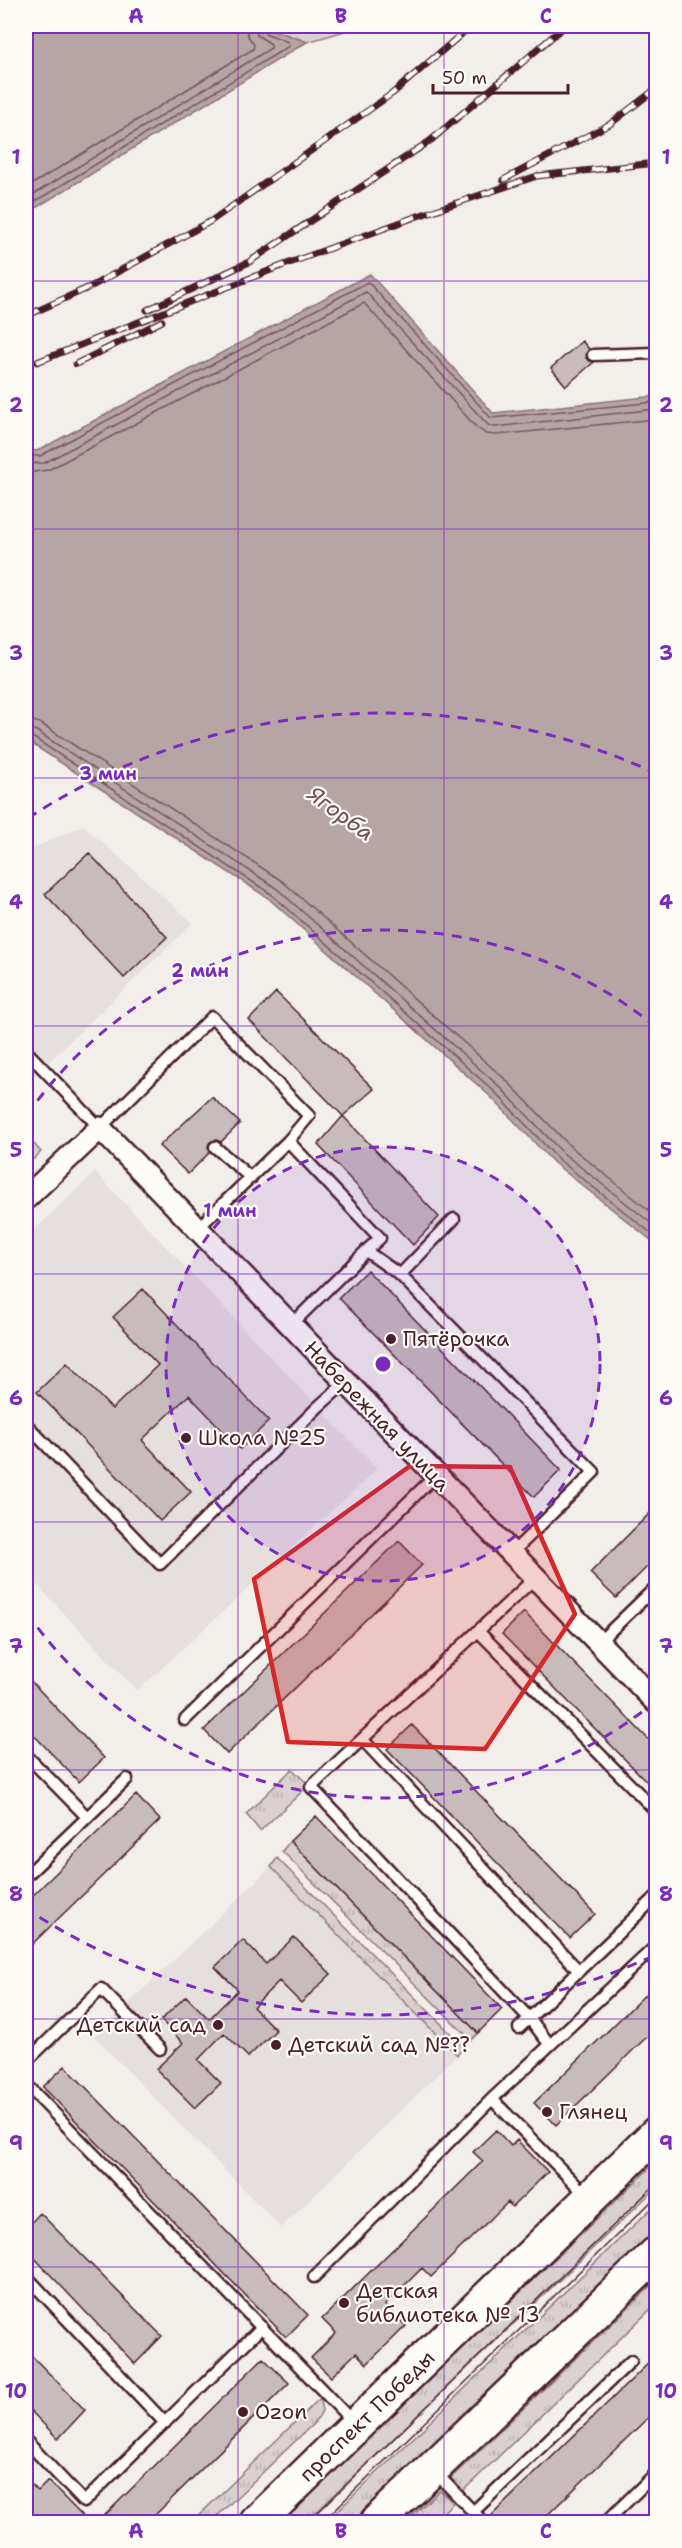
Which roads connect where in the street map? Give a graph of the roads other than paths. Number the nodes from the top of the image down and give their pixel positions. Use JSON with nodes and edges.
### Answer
{"nodes":[{"id":1,"x":657,"y":353,"type":"edge"},
{"id":2,"x":593,"y":355,"type":"dead end"},
{"id":3,"x":26,"y":1051,"type":"edge"},
{"id":4,"x":100,"y":1128,"type":"junction"},
{"id":5,"x":288,"y":1141,"type":"junction"},
{"id":6,"x":215,"y":1147,"type":"dead end"},
{"id":7,"x":251,"y":1178,"type":"junction"},
{"id":8,"x":26,"y":1198,"type":"edge"},
{"id":9,"x":454,"y":1219,"type":"dead end"},
{"id":10,"x":198,"y":1228,"type":"junction"},
{"id":11,"x":366,"y":1251,"type":"junction"},
{"id":12,"x":400,"y":1275,"type":"junction"},
{"id":13,"x":291,"y":1325,"type":"junction"},
{"id":14,"x":346,"y":1382,"type":"junction"},
{"id":15,"x":26,"y":1424,"type":"edge"},
{"id":16,"x":435,"y":1476,"type":"junction"},
{"id":17,"x":511,"y":1554,"type":"junction"},
{"id":18,"x":535,"y":1578,"type":"junction"},
{"id":19,"x":657,"y":1587,"type":"edge"},
{"id":20,"x":478,"y":1631,"type":"junction"},
{"id":21,"x":597,"y":1643,"type":"junction"},
{"id":22,"x":657,"y":1702,"type":"edge"},
{"id":23,"x":186,"y":1720,"type":"dead end"},
{"id":24,"x":363,"y":1740,"type":"junction"},
{"id":25,"x":26,"y":1755,"type":"edge"},
{"id":26,"x":127,"y":1779,"type":"dead end"},
{"id":27,"x":657,"y":1811,"type":"edge"},
{"id":28,"x":87,"y":1817,"type":"junction"},
{"id":29,"x":26,"y":1876,"type":"edge"},
{"id":30,"x":657,"y":1897,"type":"edge"},
{"id":31,"x":657,"y":1947,"type":"edge"},
{"id":32,"x":579,"y":1971,"type":"junction"},
{"id":33,"x":530,"y":2019,"type":"junction"},
{"id":34,"x":519,"y":2028,"type":"dead end"},
{"id":35,"x":550,"y":2045,"type":"junction"},
{"id":36,"x":160,"y":2049,"type":"dead end"},
{"id":37,"x":26,"y":2062,"type":"edge"},
{"id":38,"x":26,"y":2084,"type":"edge"},
{"id":39,"x":492,"y":2099,"type":"junction"},
{"id":40,"x":657,"y":2134,"type":"edge"},
{"id":41,"x":590,"y":2199,"type":"junction"},
{"id":42,"x":654,"y":2261,"type":"edge"},
{"id":43,"x":26,"y":2276,"type":"edge"},
{"id":44,"x":314,"y":2277,"type":"dead end"},
{"id":45,"x":262,"y":2327,"type":"junction"},
{"id":46,"x":630,"y":2361,"type":"dead end"},
{"id":47,"x":165,"y":2423,"type":"junction"},
{"id":48,"x":357,"y":2426,"type":"junction"},
{"id":49,"x":26,"y":2441,"type":"edge"},
{"id":50,"x":432,"y":2469,"type":"junction"},
{"id":51,"x":657,"y":2473,"type":"edge"},
{"id":52,"x":473,"y":2512,"type":"junction"},
{"id":53,"x":256,"y":2523,"type":"edge"},
{"id":54,"x":377,"y":2523,"type":"edge"},
{"id":55,"x":483,"y":2523,"type":"edge"},
{"id":56,"x":606,"y":2523,"type":"edge"}],
"edges":[{"from":1,"to":2,"type":"lane"},
{"from":3,"to":4,"type":"lane"},
{"from":4,"to":5,"type":"lane"},
{"from":4,"to":8,"type":"street"},
{"from":4,"to":10,"type":"street","name":"Набережная улица"},
{"from":5,"to":7,"type":"lane"},
{"from":5,"to":11,"type":"lane"},
{"from":6,"to":7,"type":"lane"},
{"from":7,"to":10,"type":"lane"},
{"from":9,"to":12,"type":"lane"},
{"from":10,"to":13,"type":"street","name":"Набережная улица"},
{"from":11,"to":12,"type":"lane"},
{"from":11,"to":13,"type":"lane"},
{"from":12,"to":17,"type":"lane"},
{"from":13,"to":14,"type":"street","name":"Набережная улица"},
{"from":14,"to":15,"type":"lane"},
{"from":14,"to":16,"type":"street","name":"Набережная улица"},
{"from":16,"to":17,"type":"street","name":"Набережная улица"},
{"from":16,"to":23,"type":"lane"},
{"from":17,"to":18,"type":"street","name":"Набережная улица"},
{"from":18,"to":20,"type":"lane"},
{"from":18,"to":21,"type":"street","name":"Набережная улица"},
{"from":19,"to":21,"type":"lane"},
{"from":20,"to":24,"type":"lane"},
{"from":20,"to":27,"type":"lane"},
{"from":21,"to":22,"type":"street","name":"Набережная улица"},
{"from":24,"to":32,"type":"lane"},
{"from":24,"to":33,"type":"lane"},
{"from":25,"to":28,"type":"lane"},
{"from":26,"to":28,"type":"lane"},
{"from":28,"to":29,"type":"lane"},
{"from":30,"to":32,"type":"lane"},
{"from":31,"to":35,"type":"lane"},
{"from":32,"to":33,"type":"lane"},
{"from":33,"to":34,"type":"lane"},
{"from":33,"to":35,"type":"lane"},
{"from":35,"to":39,"type":"lane"},
{"from":36,"to":37,"type":"lane"},
{"from":38,"to":45,"type":"lane"},
{"from":39,"to":41,"type":"lane"},
{"from":39,"to":44,"type":"lane"},
{"from":40,"to":41,"type":"main road","name":"проспект Победы"},
{"from":41,"to":48,"type":"main road","name":"проспект Победы"},
{"from":42,"to":50,"type":"main road"},
{"from":43,"to":47,"type":"lane"},
{"from":45,"to":47,"type":"lane"},
{"from":45,"to":48,"type":"lane"},
{"from":46,"to":52,"type":"lane"},
{"from":47,"to":49,"type":"lane"},
{"from":48,"to":53,"type":"main road","name":"проспект Победы"},
{"from":50,"to":52,"type":"lane"},
{"from":50,"to":54,"type":"main road"},
{"from":51,"to":56,"type":"lane"},
{"from":52,"to":55,"type":"lane"}]}
